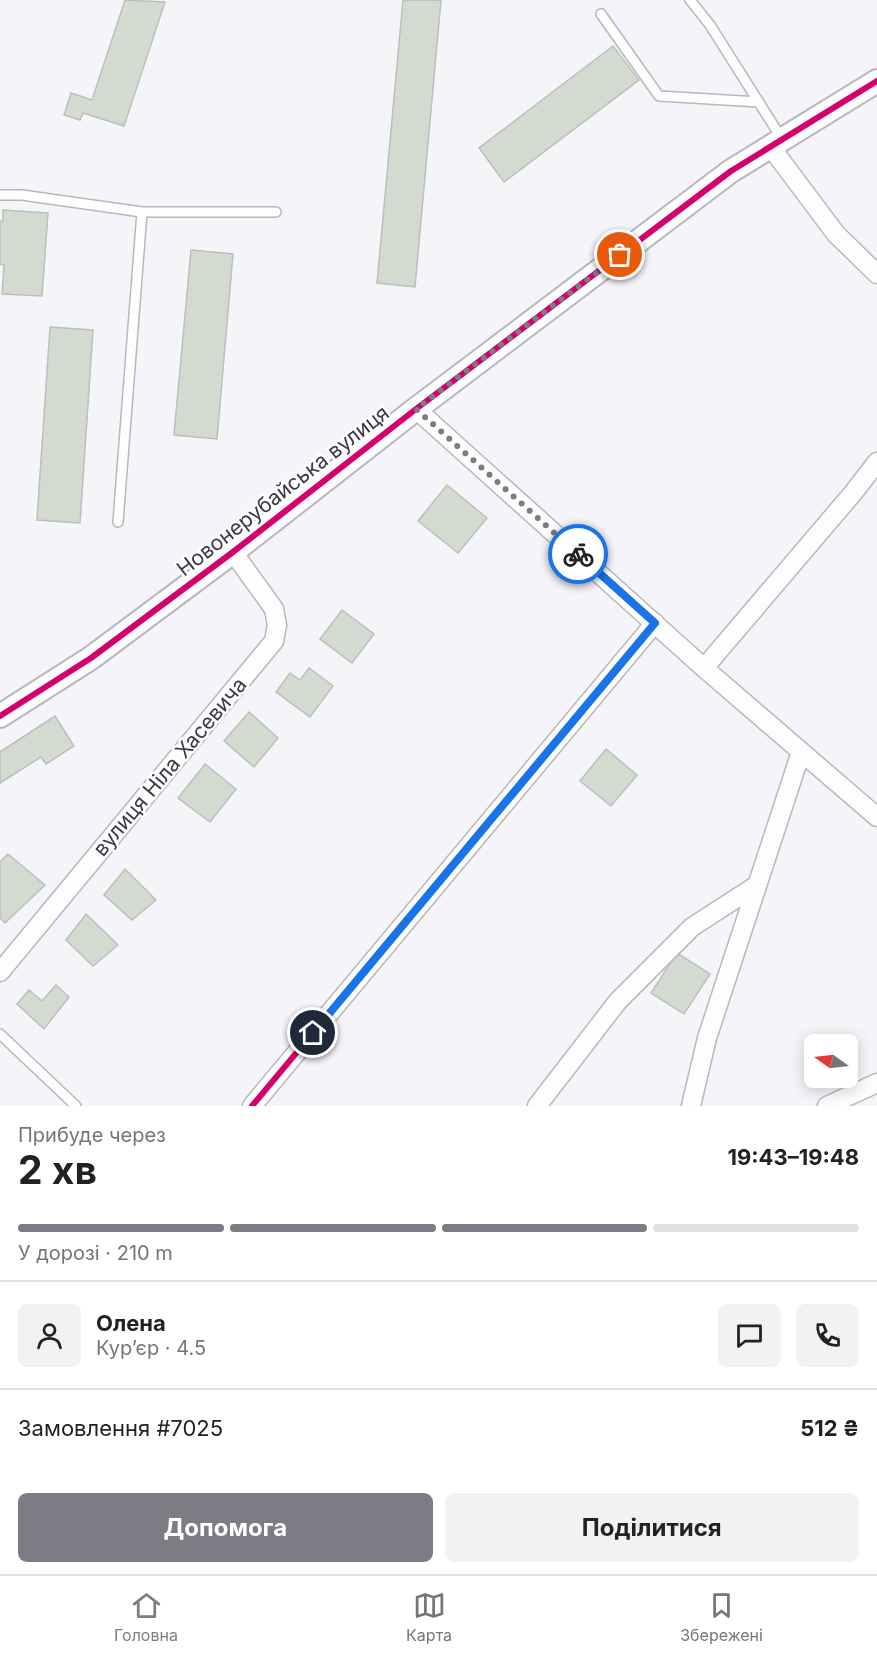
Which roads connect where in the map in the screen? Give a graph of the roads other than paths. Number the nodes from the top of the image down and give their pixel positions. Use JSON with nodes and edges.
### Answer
{"nodes":[{"id":1,"x":690,"y":0,"type":"edge"},
{"id":2,"x":601,"y":14,"type":"dead end"},
{"id":3,"x":877,"y":81,"type":"edge"},
{"id":4,"x":759,"y":102,"type":"junction"},
{"id":5,"x":776,"y":142,"type":"junction"},
{"id":6,"x":0,"y":195,"type":"edge"},
{"id":7,"x":142,"y":212,"type":"junction"},
{"id":8,"x":276,"y":212,"type":"dead end"},
{"id":9,"x":877,"y":274,"type":"edge"},
{"id":10,"x":416,"y":409,"type":"junction"},
{"id":11,"x":877,"y":462,"type":"edge"},
{"id":12,"x":118,"y":522,"type":"dead end"},
{"id":13,"x":233,"y":552,"type":"junction"},
{"id":14,"x":655,"y":623,"type":"junction"},
{"id":15,"x":704,"y":668,"type":"junction"},
{"id":16,"x":0,"y":716,"type":"edge"},
{"id":17,"x":801,"y":752,"type":"junction"},
{"id":18,"x":877,"y":817,"type":"edge"},
{"id":19,"x":756,"y":885,"type":"junction"},
{"id":20,"x":0,"y":972,"type":"edge"},
{"id":21,"x":0,"y":1034,"type":"edge"},
{"id":22,"x":877,"y":1083,"type":"edge"},
{"id":23,"x":76,"y":1106,"type":"edge"},
{"id":24,"x":252,"y":1106,"type":"edge"},
{"id":25,"x":537,"y":1106,"type":"edge"},
{"id":26,"x":691,"y":1106,"type":"edge"},
{"id":27,"x":827,"y":1106,"type":"edge"}],
"edges":[{"from":1,"to":4,"type":"lane"},
{"from":2,"to":4,"type":"lane"},
{"from":3,"to":5,"type":"street","name":"Новонерубайська вулиця"},
{"from":4,"to":5,"type":"lane"},
{"from":5,"to":9,"type":"street"},
{"from":5,"to":10,"type":"street","name":"Новонерубайська вулиця"},
{"from":6,"to":7,"type":"lane"},
{"from":7,"to":8,"type":"lane"},
{"from":7,"to":12,"type":"lane"},
{"from":10,"to":13,"type":"street","name":"Новонерубайська вулиця"},
{"from":10,"to":14,"type":"street"},
{"from":11,"to":15,"type":"street"},
{"from":13,"to":16,"type":"street","name":"Новонерубайська вулиця"},
{"from":13,"to":20,"type":"street","name":"вулиця Ніла Хасевича"},
{"from":14,"to":15,"type":"street"},
{"from":14,"to":24,"type":"street"},
{"from":15,"to":17,"type":"street"},
{"from":17,"to":18,"type":"street"},
{"from":17,"to":19,"type":"street"},
{"from":19,"to":25,"type":"street"},
{"from":19,"to":26,"type":"street"},
{"from":21,"to":23,"type":"lane"},
{"from":22,"to":27,"type":"street"}]}
